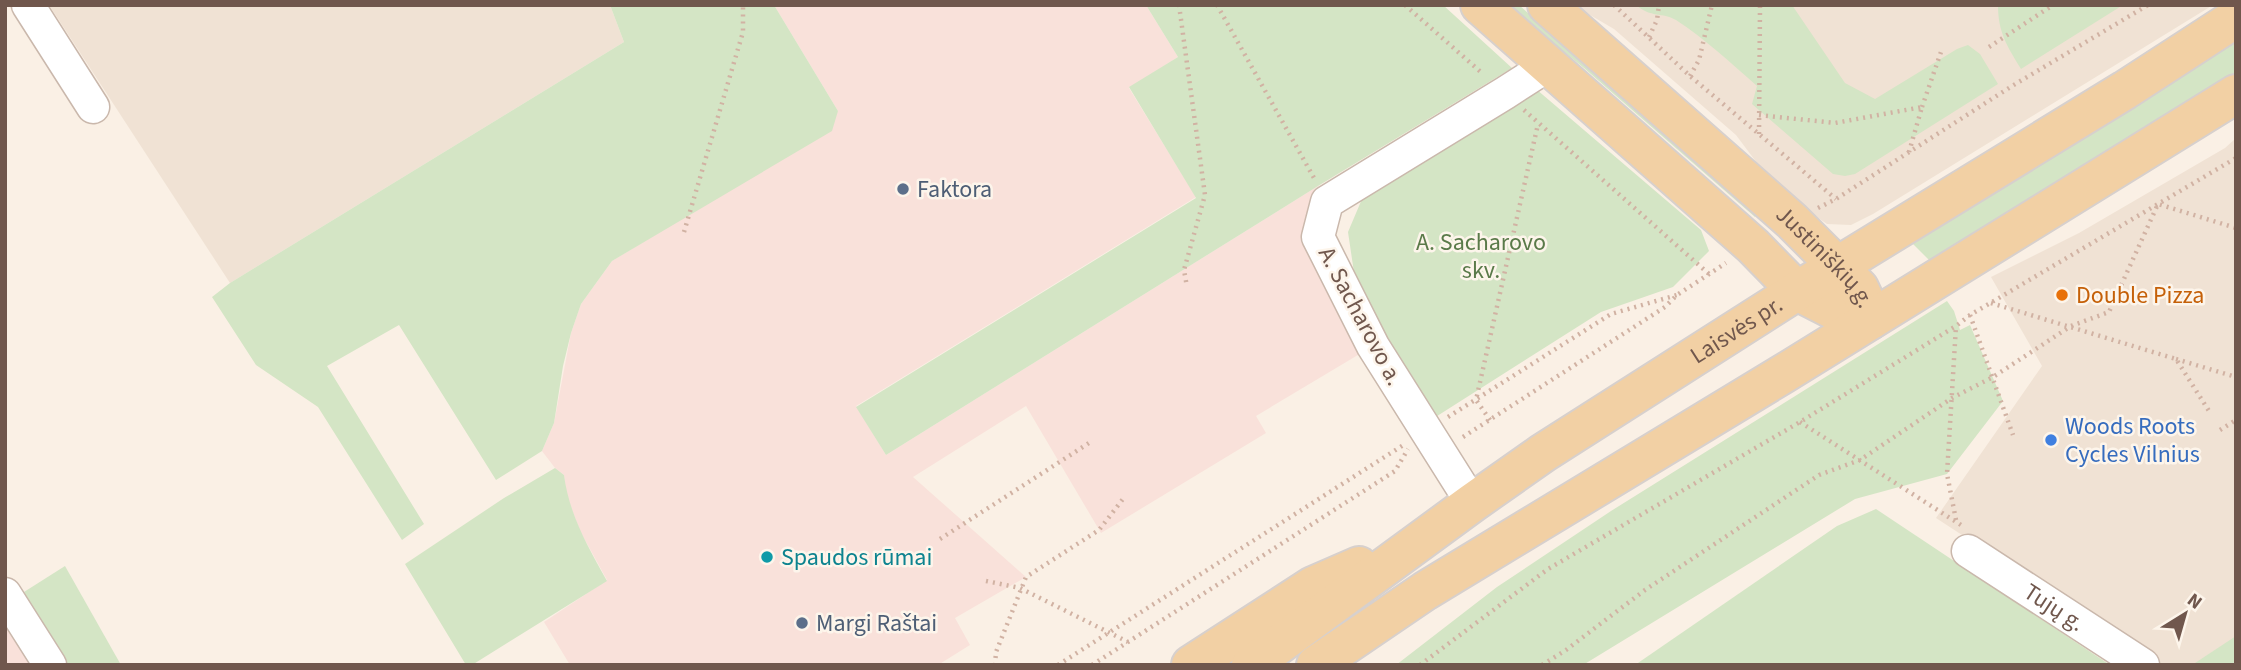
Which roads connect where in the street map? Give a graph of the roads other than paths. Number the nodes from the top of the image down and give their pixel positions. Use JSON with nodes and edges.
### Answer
{"nodes":[{"id":1,"x":28,"y":5,"type":"edge"},
{"id":2,"x":1480,"y":5,"type":"edge"},
{"id":3,"x":1547,"y":5,"type":"edge"},
{"id":4,"x":2236,"y":18,"type":"edge"},
{"id":5,"x":1547,"y":66,"type":"junction"},
{"id":6,"x":2236,"y":94,"type":"edge"},
{"id":7,"x":93,"y":107,"type":"dead end"},
{"id":8,"x":1837,"y":267,"type":"junction"},
{"id":9,"x":1797,"y":291,"type":"junction"},
{"id":10,"x":1870,"y":320,"type":"junction"},
{"id":11,"x":1472,"y":503,"type":"junction"},
{"id":12,"x":1429,"y":536,"type":"junction"},
{"id":13,"x":1968,"y":551,"type":"dead end"},
{"id":14,"x":1425,"y":591,"type":"junction"},
{"id":15,"x":5,"y":594,"type":"edge"},
{"id":16,"x":50,"y":665,"type":"edge"},
{"id":17,"x":1191,"y":665,"type":"edge"},
{"id":18,"x":1251,"y":665,"type":"edge"},
{"id":19,"x":1316,"y":665,"type":"edge"},
{"id":20,"x":1348,"y":665,"type":"edge"},
{"id":21,"x":2143,"y":665,"type":"edge"}],
"edges":[{"from":1,"to":7,"type":"street"},
{"from":2,"to":5,"type":"main road","name":"Justiniškių g."},
{"from":3,"to":8,"type":"main road","name":"Justiniškių g."},
{"from":4,"to":8,"type":"main road","name":"Laisvės pr."},
{"from":5,"to":9,"type":"main road","name":"Justiniškių g."},
{"from":5,"to":11,"type":"street","name":"A. Sacharovo a."},
{"from":6,"to":10,"type":"main road"},
{"from":8,"to":9,"type":"main road","name":"Laisvės pr."},
{"from":8,"to":10,"type":"main road","name":"Justiniškių g."},
{"from":9,"to":10,"type":"main road","name":"Justiniškių g."},
{"from":9,"to":11,"type":"main road","name":"Laisvės pr."},
{"from":10,"to":14,"type":"main road"},
{"from":11,"to":12,"type":"main road","name":"Laisvės pr."},
{"from":12,"to":17,"type":"main road"},
{"from":12,"to":18,"type":"main road","name":"Laisvės pr."},
{"from":13,"to":21,"type":"street","name":"Tujų g."},
{"from":14,"to":19,"type":"main road"},
{"from":14,"to":20,"type":"main road"},
{"from":15,"to":16,"type":"street"}]}
